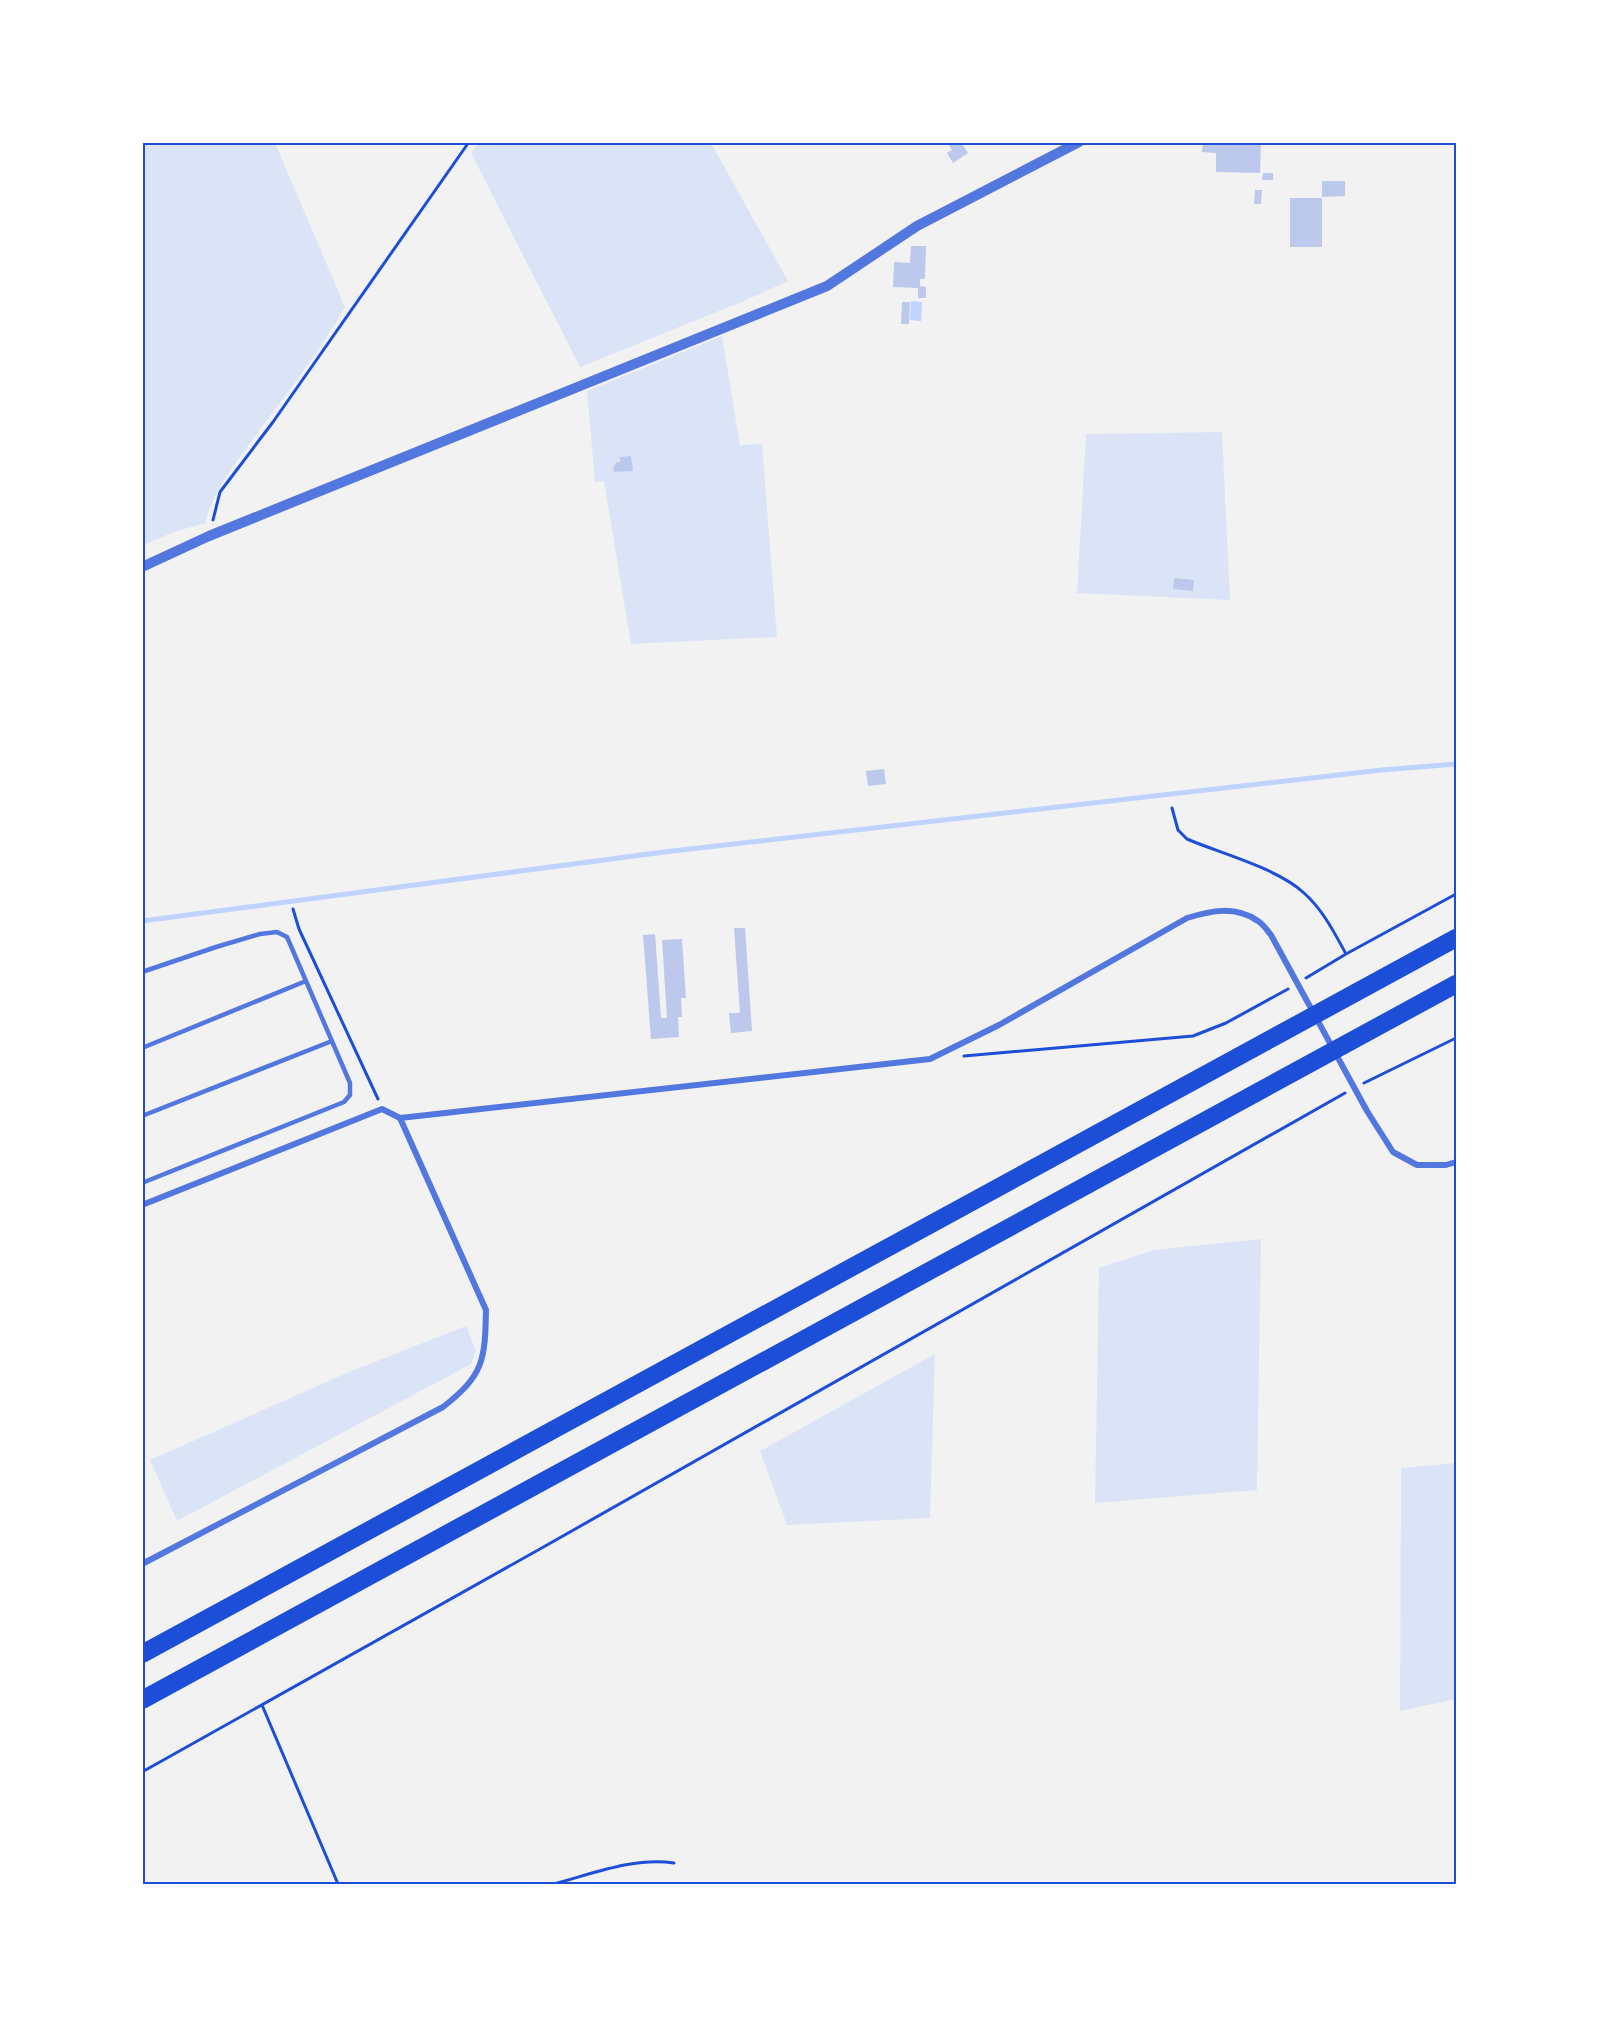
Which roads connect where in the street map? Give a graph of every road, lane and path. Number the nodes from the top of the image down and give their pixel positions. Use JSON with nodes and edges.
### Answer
{"nodes":[{"id":1,"x":469,"y":142,"type":"edge"},
{"id":2,"x":1079,"y":142,"type":"edge"},
{"id":3,"x":209,"y":536,"type":"junction"},
{"id":4,"x":142,"y":567,"type":"edge"},
{"id":5,"x":1172,"y":808,"type":"dead end"},
{"id":6,"x":1456,"y":894,"type":"edge"},
{"id":7,"x":293,"y":909,"type":"dead end"},
{"id":8,"x":1456,"y":939,"type":"edge"},
{"id":9,"x":1346,"y":954,"type":"junction"},
{"id":10,"x":142,"y":972,"type":"edge"},
{"id":11,"x":306,"y":981,"type":"junction"},
{"id":12,"x":1298,"y":983,"type":"dead end"},
{"id":13,"x":1456,"y":984,"type":"edge"},
{"id":14,"x":1289,"y":988,"type":"dead end"},
{"id":15,"x":1456,"y":1038,"type":"edge"},
{"id":16,"x":332,"y":1041,"type":"junction"},
{"id":17,"x":142,"y":1048,"type":"edge"},
{"id":18,"x":964,"y":1056,"type":"dead end"},
{"id":19,"x":1360,"y":1085,"type":"dead end"},
{"id":20,"x":1350,"y":1090,"type":"dead end"},
{"id":21,"x":382,"y":1109,"type":"junction"},
{"id":22,"x":142,"y":1116,"type":"edge"},
{"id":23,"x":400,"y":1118,"type":"junction"},
{"id":24,"x":1456,"y":1162,"type":"edge"},
{"id":25,"x":142,"y":1183,"type":"edge"},
{"id":26,"x":142,"y":1205,"type":"edge"},
{"id":27,"x":142,"y":1564,"type":"edge"},
{"id":28,"x":142,"y":1654,"type":"edge"},
{"id":29,"x":142,"y":1700,"type":"edge"},
{"id":30,"x":262,"y":1705,"type":"junction"},
{"id":31,"x":142,"y":1772,"type":"edge"},
{"id":32,"x":674,"y":1863,"type":"dead end"},
{"id":33,"x":338,"y":1884,"type":"edge"},
{"id":34,"x":554,"y":1884,"type":"edge"}],
"edges":[{"from":1,"to":3,"type":"path"},
{"from":2,"to":3,"type":"street"},
{"from":3,"to":4,"type":"street"},
{"from":5,"to":9,"type":"path"},
{"from":6,"to":9,"type":"path"},
{"from":7,"to":21,"type":"path"},
{"from":8,"to":28,"type":"highway"},
{"from":9,"to":12,"type":"path"},
{"from":10,"to":11,"type":"lane"},
{"from":11,"to":16,"type":"lane"},
{"from":11,"to":17,"type":"lane"},
{"from":13,"to":29,"type":"highway"},
{"from":14,"to":18,"type":"path"},
{"from":15,"to":19,"type":"path"},
{"from":16,"to":22,"type":"lane"},
{"from":16,"to":25,"type":"lane"},
{"from":20,"to":30,"type":"path"},
{"from":21,"to":23,"type":"street"},
{"from":21,"to":26,"type":"street"},
{"from":23,"to":24,"type":"street"},
{"from":23,"to":27,"type":"street"},
{"from":30,"to":31,"type":"path"},
{"from":30,"to":33,"type":"path"},
{"from":32,"to":34,"type":"path"}]}
